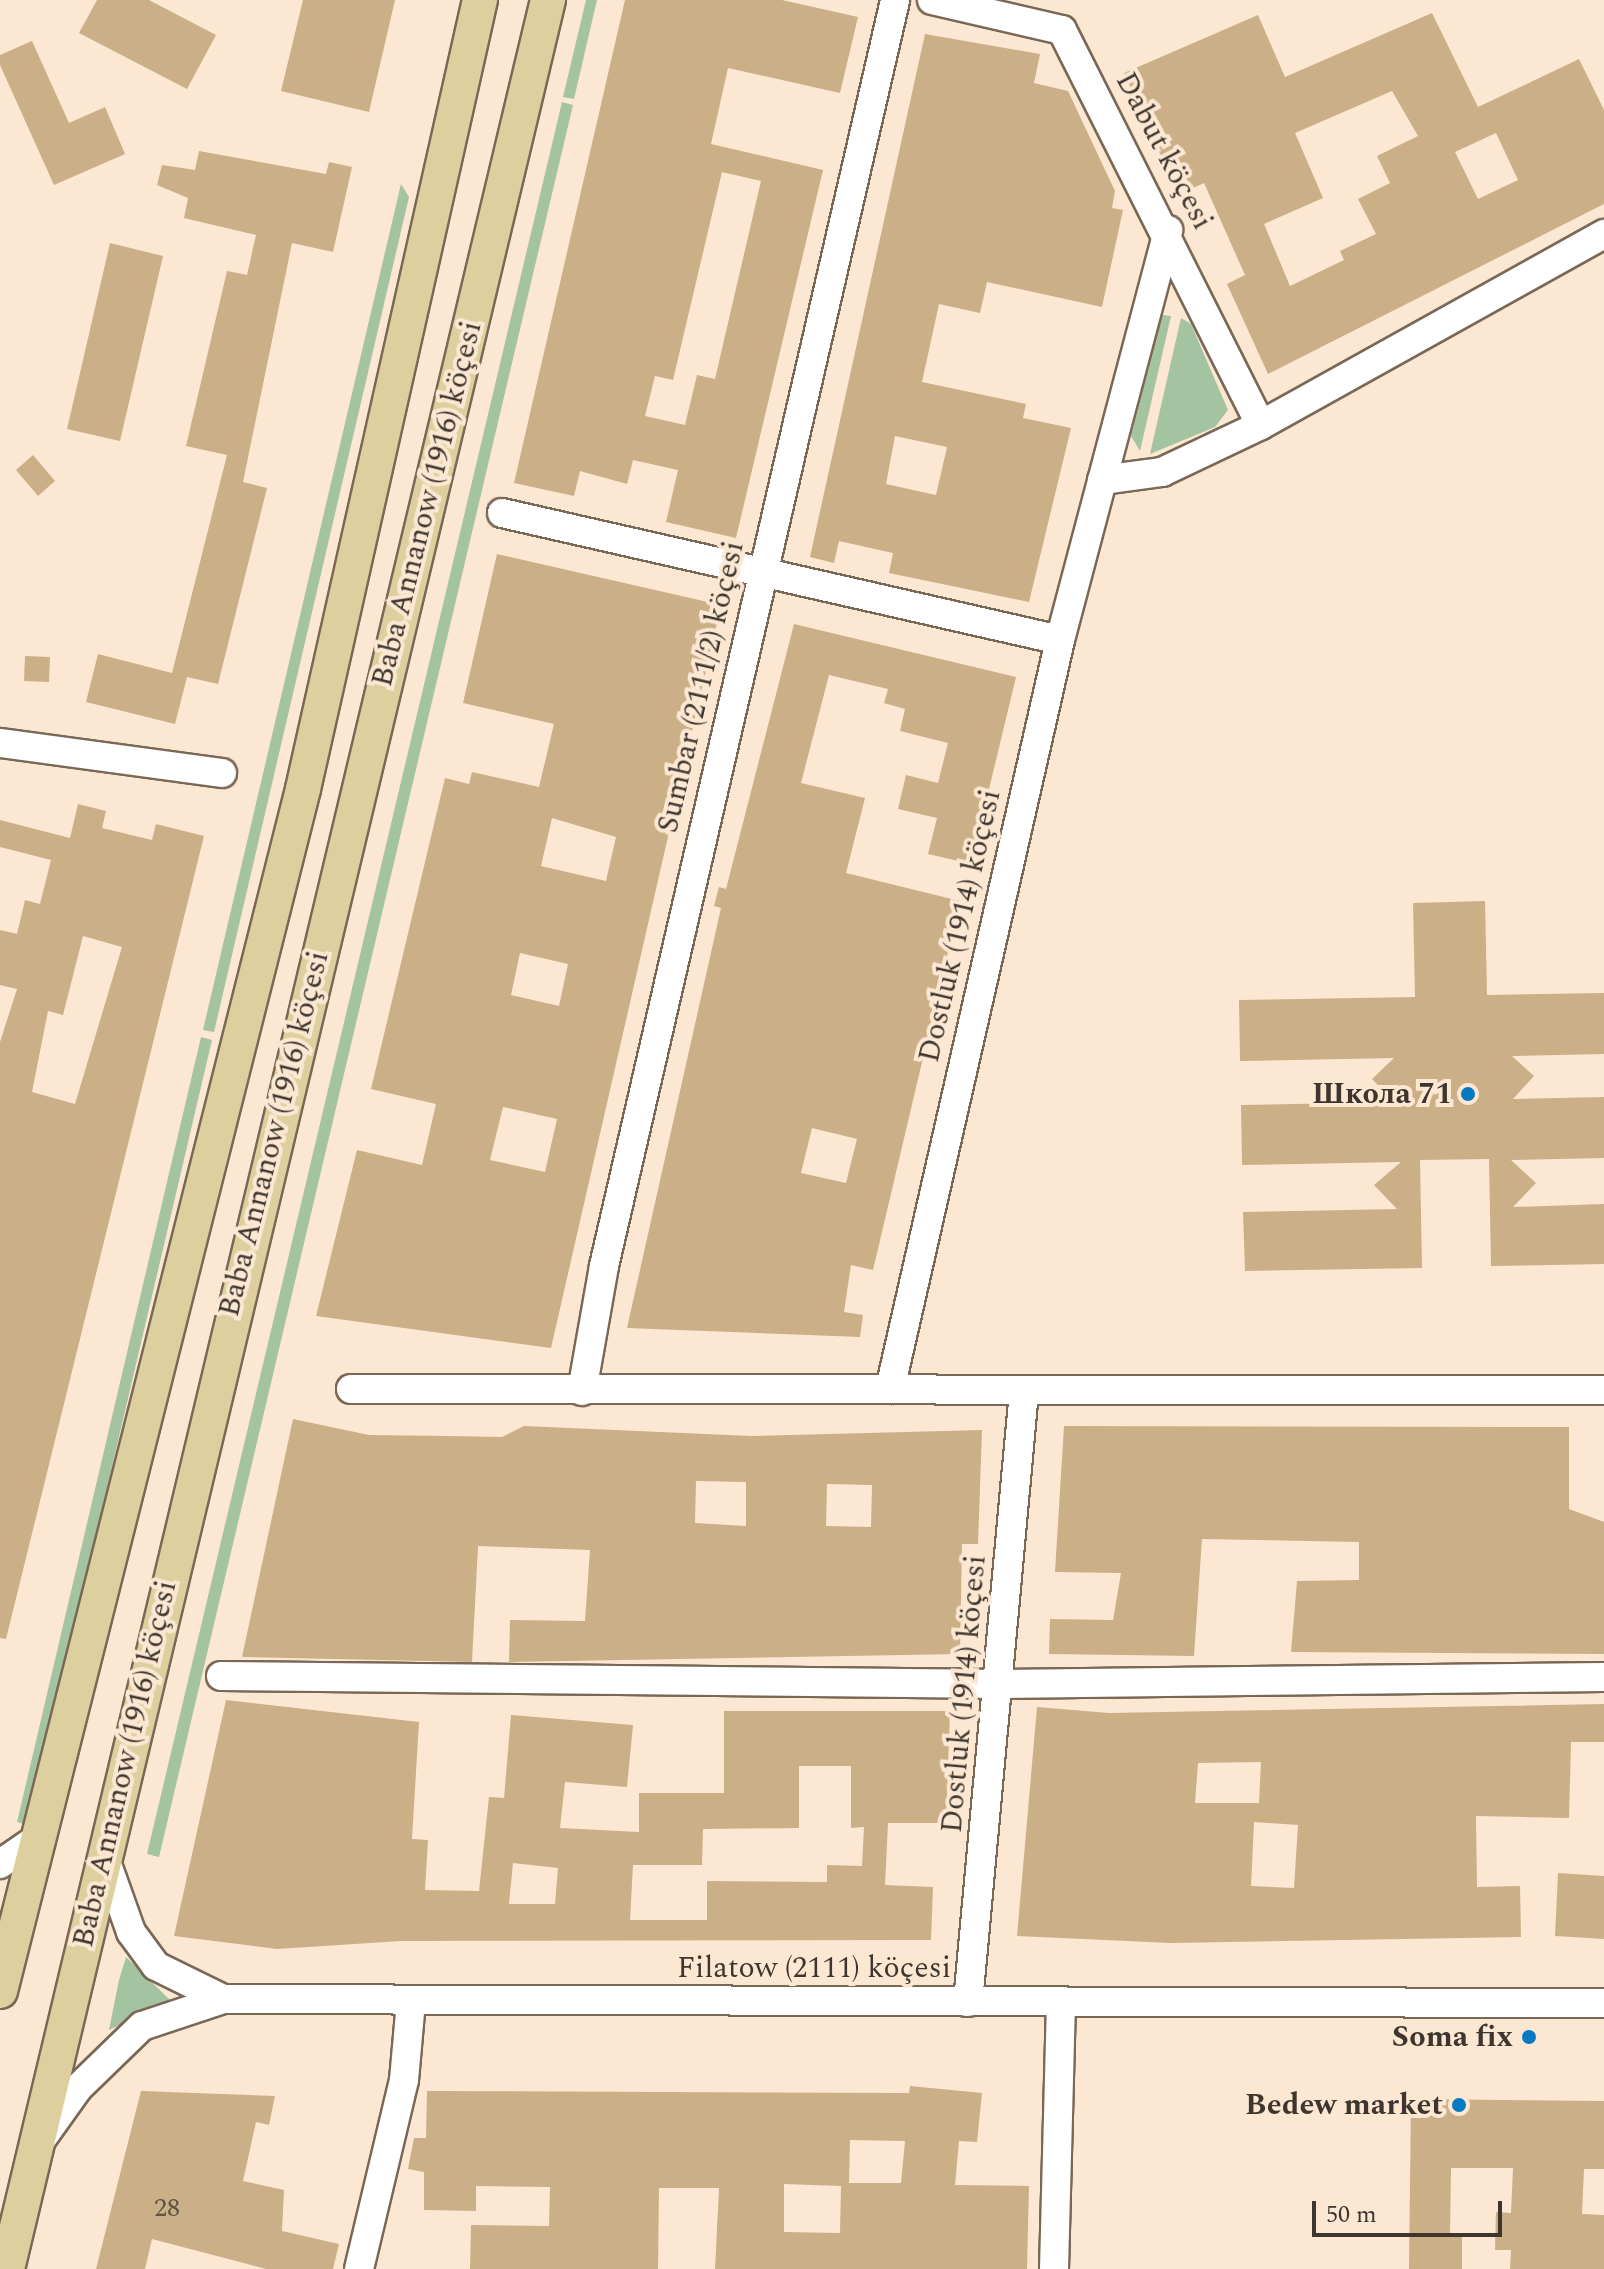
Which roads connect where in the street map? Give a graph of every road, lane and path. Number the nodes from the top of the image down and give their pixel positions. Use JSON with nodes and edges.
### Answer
{"nodes":[{"id":1,"x":480,"y":0,"type":"edge"},
{"id":2,"x":548,"y":0,"type":"edge"},
{"id":3,"x":895,"y":0,"type":"edge"},
{"id":4,"x":932,"y":0,"type":"edge"},
{"id":5,"x":1168,"y":230,"type":"junction"},
{"id":6,"x":1604,"y":234,"type":"edge"},
{"id":7,"x":1261,"y":425,"type":"junction"},
{"id":8,"x":1102,"y":480,"type":"junction"},
{"id":9,"x":502,"y":513,"type":"dead end"},
{"id":10,"x":762,"y":569,"type":"junction"},
{"id":11,"x":1060,"y":640,"type":"junction"},
{"id":12,"x":0,"y":743,"type":"edge"},
{"id":13,"x":222,"y":773,"type":"dead end"},
{"id":14,"x":351,"y":1389,"type":"dead end"},
{"id":15,"x":890,"y":1389,"type":"junction"},
{"id":16,"x":1604,"y":1390,"type":"edge"},
{"id":17,"x":582,"y":1391,"type":"junction"},
{"id":18,"x":1024,"y":1391,"type":"junction"},
{"id":19,"x":221,"y":1676,"type":"dead end"},
{"id":20,"x":1604,"y":1677,"type":"edge"},
{"id":21,"x":1001,"y":1684,"type":"junction"},
{"id":22,"x":38,"y":1838,"type":"junction"},
{"id":23,"x":104,"y":1856,"type":"junction"},
{"id":24,"x":0,"y":1864,"type":"edge"},
{"id":25,"x":1,"y":1982,"type":"edge"},
{"id":26,"x":223,"y":1999,"type":"junction"},
{"id":27,"x":411,"y":2002,"type":"junction"},
{"id":28,"x":968,"y":2002,"type":"junction"},
{"id":29,"x":1061,"y":2002,"type":"junction"},
{"id":30,"x":1604,"y":2003,"type":"edge"},
{"id":31,"x":41,"y":2140,"type":"junction"},
{"id":32,"x":7,"y":2269,"type":"edge"},
{"id":33,"x":359,"y":2269,"type":"edge"},
{"id":34,"x":1054,"y":2269,"type":"edge"}],
"edges":[{"from":1,"to":22,"type":"main road","name":"Baba Annanow (1916) köçesi"},
{"from":2,"to":23,"type":"main road","name":"Baba Annanow (1916) köçesi"},
{"from":3,"to":10,"type":"street","name":"Sumbar (2111/2) köçesi"},
{"from":4,"to":5,"type":"street","name":"Dabut köçesi"},
{"from":5,"to":7,"type":"street","name":"Dabut köçesi"},
{"from":5,"to":8,"type":"street","name":"Dostluk (1914) köçesi"},
{"from":6,"to":7,"type":"street"},
{"from":7,"to":8,"type":"street"},
{"from":8,"to":11,"type":"street","name":"Dostluk (1914) köçesi"},
{"from":9,"to":10,"type":"street"},
{"from":10,"to":11,"type":"street"},
{"from":10,"to":17,"type":"street","name":"Sumbar (2111/2) köçesi"},
{"from":11,"to":15,"type":"street","name":"Dostluk (1914) köçesi"},
{"from":12,"to":13,"type":"street"},
{"from":14,"to":17,"type":"street"},
{"from":15,"to":17,"type":"street"},
{"from":15,"to":18,"type":"street"},
{"from":16,"to":18,"type":"street"},
{"from":18,"to":21,"type":"street","name":"Dostluk (1914) köçesi"},
{"from":19,"to":21,"type":"street"},
{"from":20,"to":21,"type":"street"},
{"from":21,"to":28,"type":"street","name":"Dostluk (1914) köçesi"},
{"from":22,"to":24,"type":"street"},
{"from":22,"to":25,"type":"main road","name":"Baba Annanow (1916) köçesi"},
{"from":23,"to":26,"type":"street","name":"Filatow (2111) köçesi"},
{"from":23,"to":31,"type":"main road","name":"Baba Annanow (1916) köçesi"},
{"from":26,"to":27,"type":"street","name":"Filatow (2111) köçesi"},
{"from":26,"to":31,"type":"street"},
{"from":27,"to":28,"type":"street","name":"Filatow (2111) köçesi"},
{"from":27,"to":33,"type":"street"},
{"from":28,"to":29,"type":"street","name":"Filatow (2111) köçesi"},
{"from":29,"to":30,"type":"street","name":"Filatow (2111) köçesi"},
{"from":29,"to":34,"type":"street"},
{"from":31,"to":32,"type":"main road","name":"Baba Annanow (1916) köçesi"}]}
